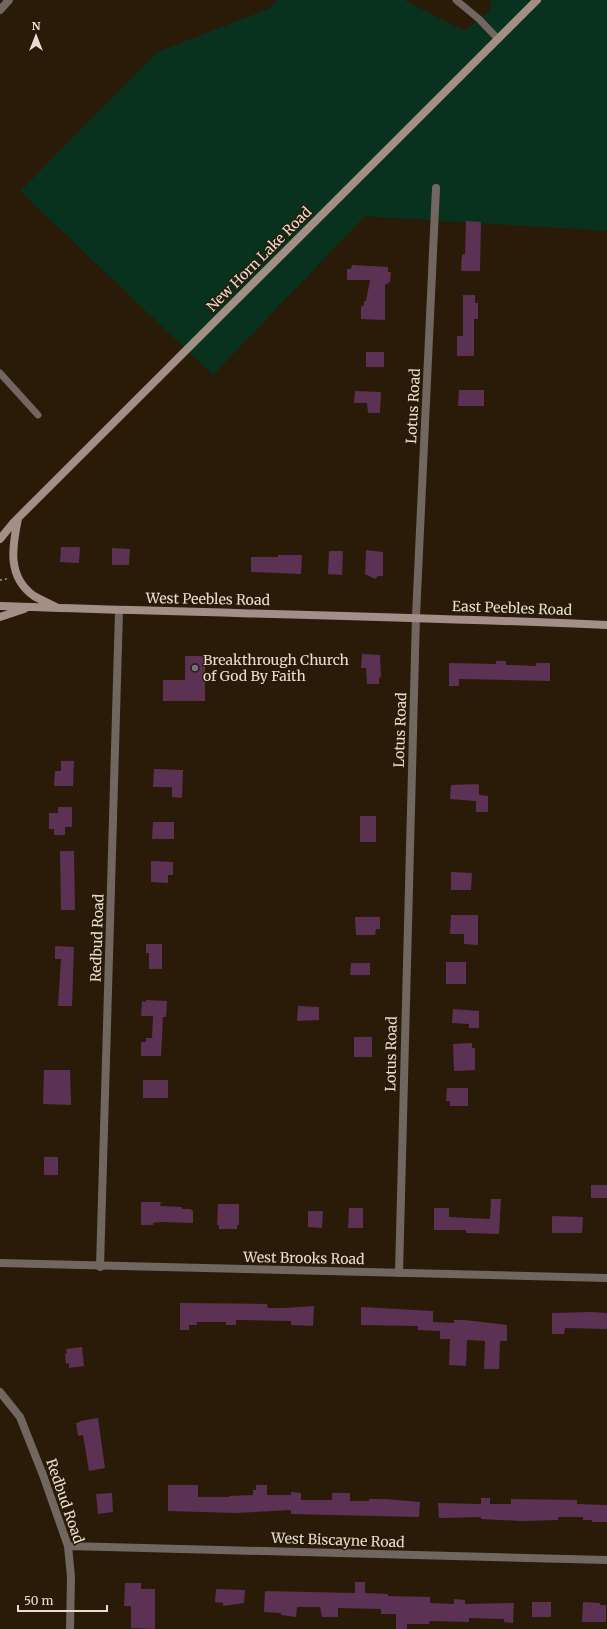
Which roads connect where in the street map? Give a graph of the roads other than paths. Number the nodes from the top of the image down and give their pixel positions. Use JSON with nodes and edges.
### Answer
{"nodes":[{"id":1,"x":9,"y":0,"type":"edge"},
{"id":2,"x":456,"y":0,"type":"edge"},
{"id":3,"x":537,"y":0,"type":"edge"},
{"id":4,"x":0,"y":10,"type":"edge"},
{"id":5,"x":498,"y":39,"type":"junction"},
{"id":6,"x":436,"y":188,"type":"dead end"},
{"id":7,"x":0,"y":373,"type":"edge"},
{"id":8,"x":38,"y":414,"type":"dead end"},
{"id":9,"x":18,"y":518,"type":"junction"},
{"id":10,"x":0,"y":538,"type":"edge"},
{"id":11,"x":0,"y":606,"type":"edge"},
{"id":12,"x":31,"y":607,"type":"junction"},
{"id":13,"x":59,"y":608,"type":"junction"},
{"id":14,"x":119,"y":611,"type":"junction"},
{"id":15,"x":416,"y":616,"type":"junction"},
{"id":16,"x":0,"y":617,"type":"edge"},
{"id":17,"x":607,"y":625,"type":"edge"},
{"id":18,"x":0,"y":1263,"type":"edge"},
{"id":19,"x":100,"y":1267,"type":"junction"},
{"id":20,"x":399,"y":1273,"type":"junction"},
{"id":21,"x":607,"y":1278,"type":"edge"},
{"id":22,"x":0,"y":1392,"type":"edge"},
{"id":23,"x":68,"y":1546,"type":"junction"},
{"id":24,"x":607,"y":1560,"type":"edge"},
{"id":25,"x":70,"y":1629,"type":"edge"}],
"edges":[{"from":1,"to":4,"type":"street"},
{"from":2,"to":5,"type":"lane"},
{"from":3,"to":5,"type":"main road","name":"New Horn Lake Road"},
{"from":5,"to":9,"type":"main road","name":"New Horn Lake Road"},
{"from":6,"to":15,"type":"street","name":"Lotus Road"},
{"from":7,"to":8,"type":"lane"},
{"from":9,"to":10,"type":"main road","name":"New Horn Lake Road"},
{"from":9,"to":13,"type":"main road"},
{"from":11,"to":12,"type":"main road","name":"West Peebles Road"},
{"from":12,"to":13,"type":"main road","name":"West Peebles Road"},
{"from":12,"to":16,"type":"main road"},
{"from":13,"to":14,"type":"main road","name":"West Peebles Road"},
{"from":14,"to":15,"type":"main road","name":"West Peebles Road"},
{"from":14,"to":19,"type":"street","name":"Redbud Road"},
{"from":15,"to":17,"type":"main road","name":"East Peebles Road"},
{"from":15,"to":20,"type":"street","name":"Lotus Road"},
{"from":18,"to":19,"type":"street","name":"West Brooks Road"},
{"from":19,"to":20,"type":"street","name":"West Brooks Road"},
{"from":20,"to":21,"type":"street","name":"West Brooks Road"},
{"from":22,"to":23,"type":"street","name":"Redbud Road"},
{"from":23,"to":24,"type":"street","name":"West Biscayne Road"},
{"from":23,"to":25,"type":"street","name":"Redbud Road"}]}
